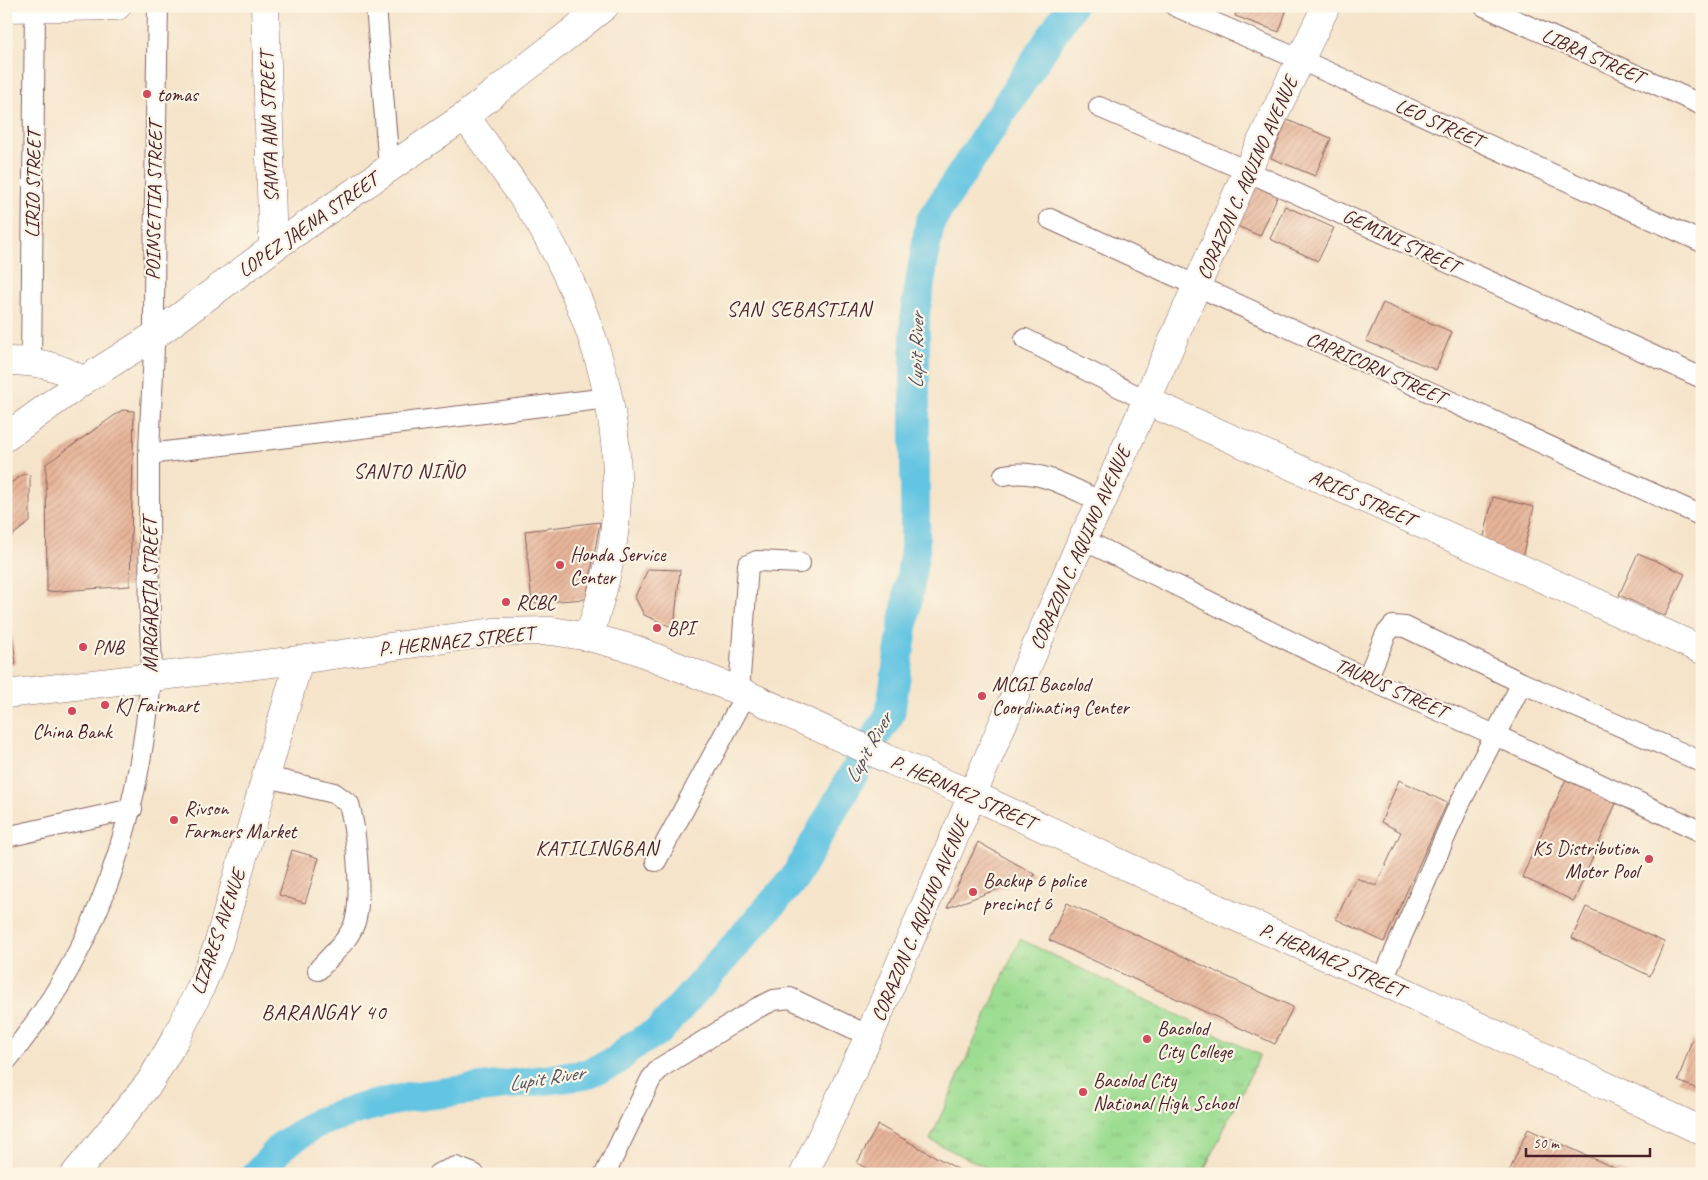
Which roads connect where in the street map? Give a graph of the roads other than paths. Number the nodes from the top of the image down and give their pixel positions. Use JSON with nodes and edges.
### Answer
{"nodes":[{"id":1,"x":117,"y":6,"type":"edge"},
{"id":2,"x":158,"y":6,"type":"edge"},
{"id":3,"x":264,"y":6,"type":"edge"},
{"id":4,"x":376,"y":6,"type":"edge"},
{"id":5,"x":1175,"y":6,"type":"edge"},
{"id":6,"x":1326,"y":6,"type":"edge"},
{"id":7,"x":1484,"y":6,"type":"edge"},
{"id":8,"x":6,"y":8,"type":"edge"},
{"id":9,"x":35,"y":8,"type":"junction"},
{"id":10,"x":599,"y":8,"type":"edge"},
{"id":11,"x":1301,"y":60,"type":"junction"},
{"id":12,"x":1702,"y":105,"type":"edge"},
{"id":13,"x":1099,"y":107,"type":"dead end"},
{"id":14,"x":466,"y":116,"type":"junction"},
{"id":15,"x":389,"y":168,"type":"junction"},
{"id":16,"x":1247,"y":171,"type":"junction"},
{"id":17,"x":1050,"y":219,"type":"dead end"},
{"id":18,"x":1702,"y":242,"type":"edge"},
{"id":19,"x":272,"y":248,"type":"junction"},
{"id":20,"x":1198,"y":287,"type":"junction"},
{"id":21,"x":154,"y":336,"type":"junction"},
{"id":22,"x":1025,"y":338,"type":"dead end"},
{"id":23,"x":18,"y":361,"type":"edge"},
{"id":24,"x":1702,"y":378,"type":"edge"},
{"id":25,"x":83,"y":381,"type":"junction"},
{"id":26,"x":608,"y":398,"type":"junction"},
{"id":27,"x":1145,"y":400,"type":"junction"},
{"id":28,"x":6,"y":437,"type":"edge"},
{"id":29,"x":150,"y":454,"type":"junction"},
{"id":30,"x":1004,"y":476,"type":"dead end"},
{"id":31,"x":1102,"y":502,"type":"junction"},
{"id":32,"x":1702,"y":516,"type":"edge"},
{"id":33,"x":1082,"y":539,"type":"junction"},
{"id":34,"x":800,"y":563,"type":"dead end"},
{"id":35,"x":589,"y":636,"type":"junction"},
{"id":36,"x":1702,"y":650,"type":"edge"},
{"id":37,"x":299,"y":660,"type":"junction"},
{"id":38,"x":151,"y":677,"type":"junction"},
{"id":39,"x":1367,"y":679,"type":"junction"},
{"id":40,"x":1522,"y":683,"type":"junction"},
{"id":41,"x":742,"y":693,"type":"junction"},
{"id":42,"x":6,"y":694,"type":"edge"},
{"id":43,"x":1495,"y":735,"type":"junction"},
{"id":44,"x":1702,"y":762,"type":"edge"},
{"id":45,"x":267,"y":777,"type":"junction"},
{"id":46,"x":973,"y":795,"type":"junction"},
{"id":47,"x":132,"y":809,"type":"junction"},
{"id":48,"x":1702,"y":832,"type":"edge"},
{"id":49,"x":6,"y":837,"type":"edge"},
{"id":50,"x":656,"y":861,"type":"dead end"},
{"id":51,"x":318,"y":970,"type":"dead end"},
{"id":52,"x":1382,"y":981,"type":"junction"},
{"id":53,"x":869,"y":1036,"type":"junction"},
{"id":54,"x":6,"y":1061,"type":"edge"},
{"id":55,"x":1702,"y":1131,"type":"edge"},
{"id":56,"x":75,"y":1174,"type":"edge"},
{"id":57,"x":438,"y":1174,"type":"edge"},
{"id":58,"x":474,"y":1174,"type":"edge"},
{"id":59,"x":605,"y":1174,"type":"edge"},
{"id":60,"x":804,"y":1174,"type":"edge"}],
"edges":[{"from":1,"to":9,"type":"main road"},
{"from":2,"to":21,"type":"street","name":"POINSETTIA STREET"},
{"from":3,"to":19,"type":"main road","name":"SANTA ANA STREET"},
{"from":4,"to":15,"type":"street"},
{"from":5,"to":11,"type":"street","name":"LEO STREET"},
{"from":6,"to":11,"type":"main road","name":"CORAZON C. AQUINO AVENUE"},
{"from":7,"to":12,"type":"street","name":"LIBRA STREET"},
{"from":8,"to":9,"type":"main road"},
{"from":9,"to":23,"type":"street","name":"LIRIO STREET"},
{"from":10,"to":14,"type":"main road","name":"LOPEZ JAENA STREET"},
{"from":11,"to":16,"type":"main road","name":"CORAZON C. AQUINO AVENUE"},
{"from":11,"to":18,"type":"street","name":"LEO STREET"},
{"from":13,"to":16,"type":"street","name":"GEMINI STREET"},
{"from":14,"to":15,"type":"main road","name":"LOPEZ JAENA STREET"},
{"from":14,"to":26,"type":"main road"},
{"from":15,"to":19,"type":"main road","name":"LOPEZ JAENA STREET"},
{"from":16,"to":20,"type":"main road","name":"CORAZON C. AQUINO AVENUE"},
{"from":16,"to":24,"type":"street","name":"GEMINI STREET"},
{"from":17,"to":20,"type":"street","name":"CAPRICORN STREET"},
{"from":19,"to":21,"type":"main road","name":"LOPEZ JAENA STREET"},
{"from":20,"to":27,"type":"main road","name":"CORAZON C. AQUINO AVENUE"},
{"from":20,"to":32,"type":"street","name":"CAPRICORN STREET"},
{"from":21,"to":25,"type":"main road","name":"LOPEZ JAENA STREET"},
{"from":21,"to":29,"type":"street","name":"MARGARITA STREET"},
{"from":22,"to":27,"type":"street","name":"ARIES STREET"},
{"from":23,"to":25,"type":"main road"},
{"from":25,"to":28,"type":"main road","name":"LOPEZ JAENA STREET"},
{"from":26,"to":29,"type":"street"},
{"from":26,"to":35,"type":"main road"},
{"from":27,"to":31,"type":"main road","name":"CORAZON C. AQUINO AVENUE"},
{"from":27,"to":36,"type":"main road","name":"ARIES STREET"},
{"from":29,"to":38,"type":"street","name":"MARGARITA STREET"},
{"from":30,"to":31,"type":"street"},
{"from":31,"to":33,"type":"main road","name":"CORAZON C. AQUINO AVENUE"},
{"from":33,"to":39,"type":"street","name":"TAURUS STREET"},
{"from":33,"to":46,"type":"main road","name":"CORAZON C. AQUINO AVENUE"},
{"from":34,"to":41,"type":"street"},
{"from":35,"to":37,"type":"main road","name":"P. HERNAEZ STREET"},
{"from":35,"to":41,"type":"main road","name":"P. HERNAEZ STREET"},
{"from":37,"to":38,"type":"main road","name":"P. HERNAEZ STREET"},
{"from":37,"to":45,"type":"main road","name":"LIZARES AVENUE"},
{"from":38,"to":42,"type":"main road","name":"P. HERNAEZ STREET"},
{"from":38,"to":47,"type":"street","name":"MARGARITA STREET"},
{"from":39,"to":40,"type":"street"},
{"from":39,"to":43,"type":"street","name":"TAURUS STREET"},
{"from":40,"to":43,"type":"street"},
{"from":40,"to":44,"type":"street"},
{"from":41,"to":46,"type":"main road","name":"P. HERNAEZ STREET"},
{"from":41,"to":50,"type":"street"},
{"from":43,"to":48,"type":"street","name":"TAURUS STREET"},
{"from":43,"to":52,"type":"street"},
{"from":45,"to":51,"type":"street"},
{"from":45,"to":56,"type":"main road","name":"LIZARES AVENUE"},
{"from":46,"to":52,"type":"main road","name":"P. HERNAEZ STREET"},
{"from":46,"to":53,"type":"main road","name":"CORAZON C. AQUINO AVENUE"},
{"from":47,"to":49,"type":"street"},
{"from":47,"to":54,"type":"street","name":"MARGARITA STREET"},
{"from":52,"to":55,"type":"main road","name":"P. HERNAEZ STREET"},
{"from":53,"to":59,"type":"street"},
{"from":53,"to":60,"type":"main road","name":"CORAZON C. AQUINO AVENUE"},
{"from":57,"to":58,"type":"street"}]}
